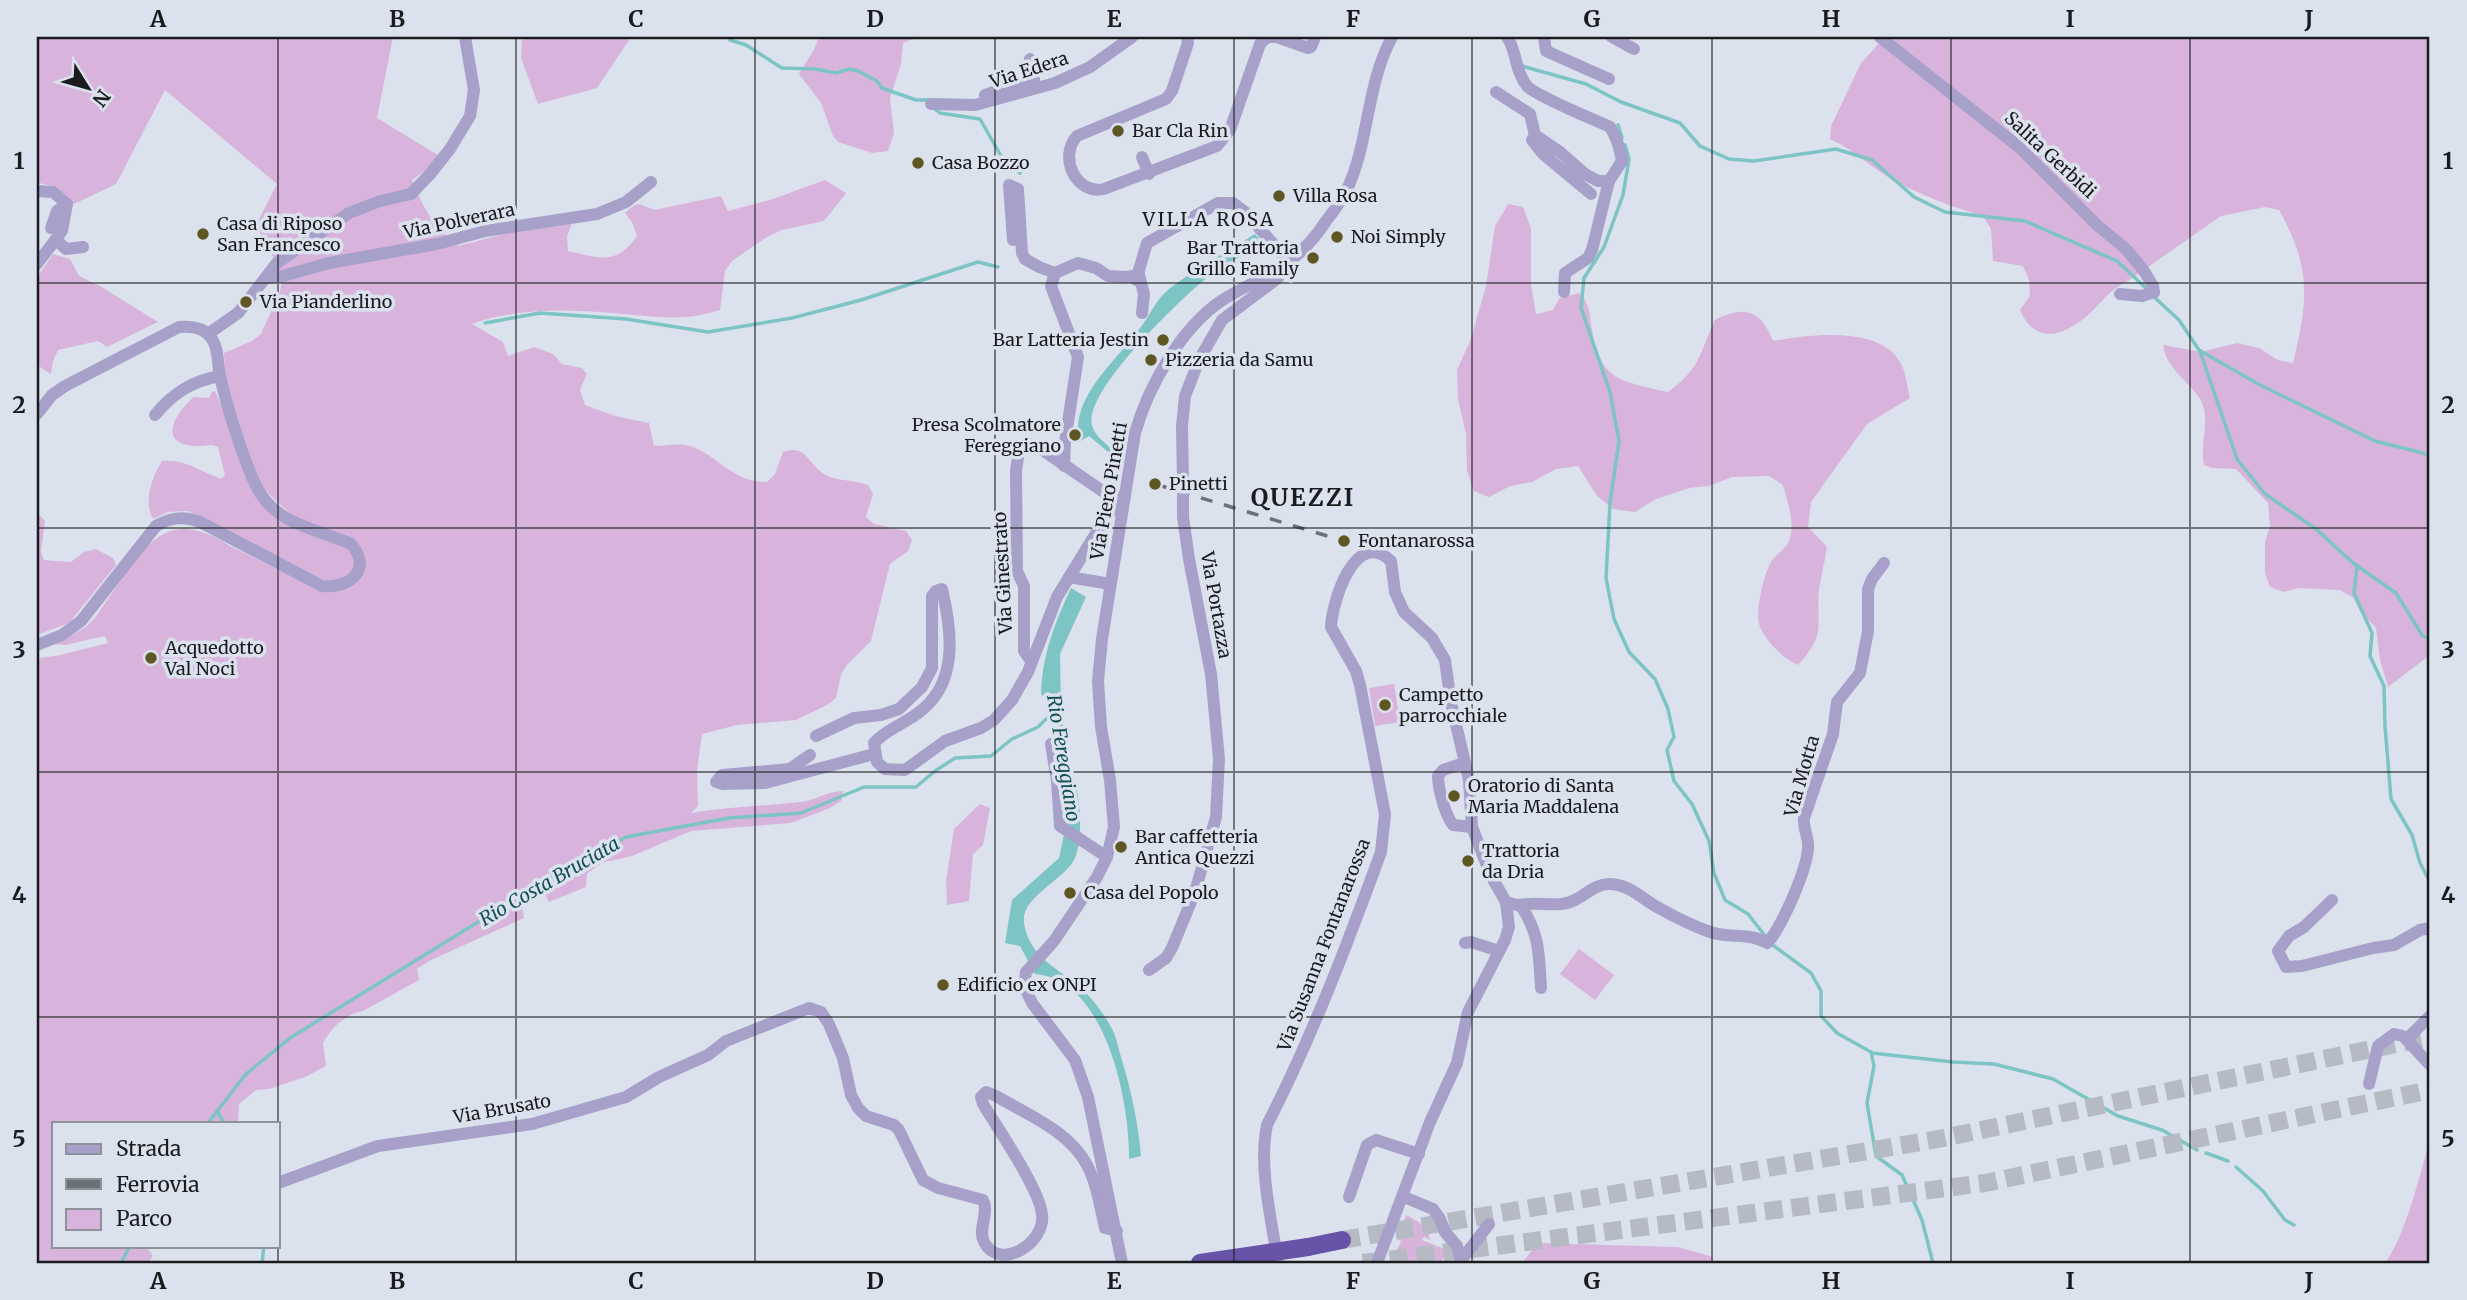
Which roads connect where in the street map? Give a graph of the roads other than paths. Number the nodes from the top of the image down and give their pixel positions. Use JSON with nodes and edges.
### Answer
{"nodes":[{"id":1,"x":465,"y":37,"type":"edge"},
{"id":2,"x":1132,"y":37,"type":"edge"},
{"id":3,"x":1187,"y":37,"type":"edge"},
{"id":4,"x":1276,"y":37,"type":"edge"},
{"id":5,"x":1315,"y":37,"type":"edge"},
{"id":6,"x":1392,"y":37,"type":"edge"},
{"id":7,"x":1507,"y":37,"type":"edge"},
{"id":8,"x":1544,"y":37,"type":"edge"},
{"id":9,"x":1612,"y":37,"type":"edge"},
{"id":10,"x":1880,"y":37,"type":"edge"},
{"id":11,"x":1634,"y":49,"type":"dead end"},
{"id":12,"x":1030,"y":59,"type":"dead end"},
{"id":13,"x":1609,"y":79,"type":"dead end"},
{"id":14,"x":1496,"y":92,"type":"dead end"},
{"id":15,"x":931,"y":104,"type":"dead end"},
{"id":16,"x":973,"y":104,"type":"junction"},
{"id":17,"x":1535,"y":135,"type":"junction"},
{"id":18,"x":1142,"y":157,"type":"dead end"},
{"id":19,"x":1149,"y":174,"type":"junction"},
{"id":20,"x":1609,"y":181,"type":"junction"},
{"id":21,"x":651,"y":182,"type":"dead end"},
{"id":22,"x":37,"y":191,"type":"edge"},
{"id":23,"x":1591,"y":194,"type":"dead end"},
{"id":24,"x":53,"y":234,"type":"junction"},
{"id":25,"x":1013,"y":240,"type":"dead end"},
{"id":26,"x":83,"y":247,"type":"dead end"},
{"id":27,"x":37,"y":264,"type":"edge"},
{"id":28,"x":1287,"y":264,"type":"junction"},
{"id":29,"x":1055,"y":273,"type":"junction"},
{"id":30,"x":267,"y":278,"type":"junction"},
{"id":31,"x":1137,"y":279,"type":"junction"},
{"id":32,"x":1564,"y":292,"type":"dead end"},
{"id":33,"x":2120,"y":295,"type":"dead end"},
{"id":34,"x":1142,"y":313,"type":"dead end"},
{"id":35,"x":208,"y":334,"type":"junction"},
{"id":36,"x":220,"y":376,"type":"junction"},
{"id":37,"x":37,"y":414,"type":"edge"},
{"id":38,"x":155,"y":415,"type":"dead end"},
{"id":39,"x":1064,"y":466,"type":"junction"},
{"id":40,"x":1125,"y":497,"type":"junction"},
{"id":41,"x":1884,"y":563,"type":"dead end"},
{"id":42,"x":1069,"y":577,"type":"junction"},
{"id":43,"x":1110,"y":584,"type":"junction"},
{"id":44,"x":37,"y":645,"type":"edge"},
{"id":45,"x":1031,"y":661,"type":"junction"},
{"id":46,"x":816,"y":736,"type":"dead end"},
{"id":47,"x":1051,"y":744,"type":"dead end"},
{"id":48,"x":874,"y":754,"type":"junction"},
{"id":49,"x":810,"y":755,"type":"dead end"},
{"id":50,"x":1464,"y":763,"type":"junction"},
{"id":51,"x":1472,"y":827,"type":"junction"},
{"id":52,"x":1107,"y":857,"type":"junction"},
{"id":53,"x":2332,"y":900,"type":"dead end"},
{"id":54,"x":1512,"y":904,"type":"junction"},
{"id":55,"x":2430,"y":928,"type":"edge"},
{"id":56,"x":1465,"y":943,"type":"dead end"},
{"id":57,"x":1499,"y":951,"type":"junction"},
{"id":58,"x":1149,"y":970,"type":"dead end"},
{"id":59,"x":1541,"y":988,"type":"dead end"},
{"id":60,"x":2430,"y":1016,"type":"edge"},
{"id":61,"x":2407,"y":1039,"type":"junction"},
{"id":62,"x":2430,"y":1065,"type":"edge"},
{"id":63,"x":2369,"y":1084,"type":"dead end"},
{"id":64,"x":1419,"y":1154,"type":"junction"},
{"id":65,"x":280,"y":1182,"type":"edge"},
{"id":66,"x":1349,"y":1197,"type":"dead end"},
{"id":67,"x":1404,"y":1197,"type":"junction"},
{"id":68,"x":1489,"y":1224,"type":"dead end"},
{"id":69,"x":1117,"y":1231,"type":"junction"},
{"id":70,"x":1342,"y":1240,"type":"tunnel mouth"},
{"id":71,"x":993,"y":1250,"type":"junction"},
{"id":72,"x":1460,"y":1262,"type":"edge"},
{"id":73,"x":986,"y":1263,"type":"edge"},
{"id":74,"x":1122,"y":1263,"type":"edge"},
{"id":75,"x":1200,"y":1263,"type":"edge"},
{"id":76,"x":1278,"y":1263,"type":"edge"},
{"id":77,"x":1377,"y":1263,"type":"edge"}],
"edges":[{"from":1,"to":30,"type":"street"},
{"from":2,"to":16,"type":"street","name":"Via Edera"},
{"from":3,"to":19,"type":"street"},
{"from":4,"to":5,"type":"street"},
{"from":4,"to":19,"type":"street"},
{"from":6,"to":28,"type":"street","name":"Via Piero Pinetti"},
{"from":7,"to":20,"type":"street"},
{"from":8,"to":13,"type":"street"},
{"from":9,"to":11,"type":"street"},
{"from":10,"to":33,"type":"street","name":"Salita Gerbidi"},
{"from":12,"to":16,"type":"street","name":"Via Edera"},
{"from":14,"to":17,"type":"street"},
{"from":15,"to":16,"type":"street"},
{"from":17,"to":20,"type":"street"},
{"from":17,"to":23,"type":"street"},
{"from":18,"to":19,"type":"street"},
{"from":20,"to":32,"type":"street"},
{"from":21,"to":30,"type":"street","name":"Via Polverara"},
{"from":22,"to":24,"type":"street"},
{"from":24,"to":26,"type":"street"},
{"from":24,"to":27,"type":"street"},
{"from":25,"to":29,"type":"street"},
{"from":28,"to":31,"type":"street"},
{"from":28,"to":40,"type":"street","name":"Via Piero Pinetti"},
{"from":28,"to":58,"type":"street","name":"Via Portazza","bridge":true},
{"from":29,"to":31,"type":"street"},
{"from":29,"to":39,"type":"street"},
{"from":30,"to":35,"type":"street"},
{"from":31,"to":34,"type":"street"},
{"from":35,"to":36,"type":"street"},
{"from":35,"to":37,"type":"street"},
{"from":36,"to":38,"type":"street"},
{"from":36,"to":44,"type":"street"},
{"from":39,"to":40,"type":"street","name":"Via Ginestrato"},
{"from":39,"to":45,"type":"street","name":"Via Ginestrato"},
{"from":40,"to":42,"type":"street","name":"Via Ginestrato"},
{"from":40,"to":43,"type":"street","name":"Via Piero Pinetti"},
{"from":41,"to":54,"type":"street","name":"Via Motta"},
{"from":42,"to":43,"type":"street","name":"Via Piero Pinetti"},
{"from":42,"to":45,"type":"street","name":"Via Ginestrato"},
{"from":43,"to":52,"type":"street","name":"Via Piero Pinetti"},
{"from":45,"to":48,"type":"street","name":"Via Ginestrato"},
{"from":46,"to":48,"type":"street"},
{"from":47,"to":52,"type":"street"},
{"from":48,"to":49,"type":"street"},
{"from":50,"to":51,"type":"street"},
{"from":50,"to":51,"type":"street"},
{"from":50,"to":76,"type":"street","name":"Via Susanna Fontanarossa"},
{"from":51,"to":54,"type":"street"},
{"from":52,"to":69,"type":"street","name":"Via Piero Pinetti"},
{"from":53,"to":55,"type":"street"},
{"from":54,"to":57,"type":"street"},
{"from":54,"to":59,"type":"street"},
{"from":56,"to":57,"type":"street"},
{"from":57,"to":64,"type":"street"},
{"from":60,"to":61,"type":"street"},
{"from":61,"to":62,"type":"street"},
{"from":61,"to":63,"type":"street"},
{"from":64,"to":66,"type":"street"},
{"from":64,"to":67,"type":"street"},
{"from":65,"to":71,"type":"street","name":"Via Brusato"},
{"from":67,"to":72,"type":"street"},
{"from":67,"to":77,"type":"street"},
{"from":68,"to":72,"type":"street"},
{"from":69,"to":71,"type":"street"},
{"from":69,"to":74,"type":"street"},
{"from":70,"to":75,"type":"highway","bridge":true},
{"from":71,"to":73,"type":"street"}]}
